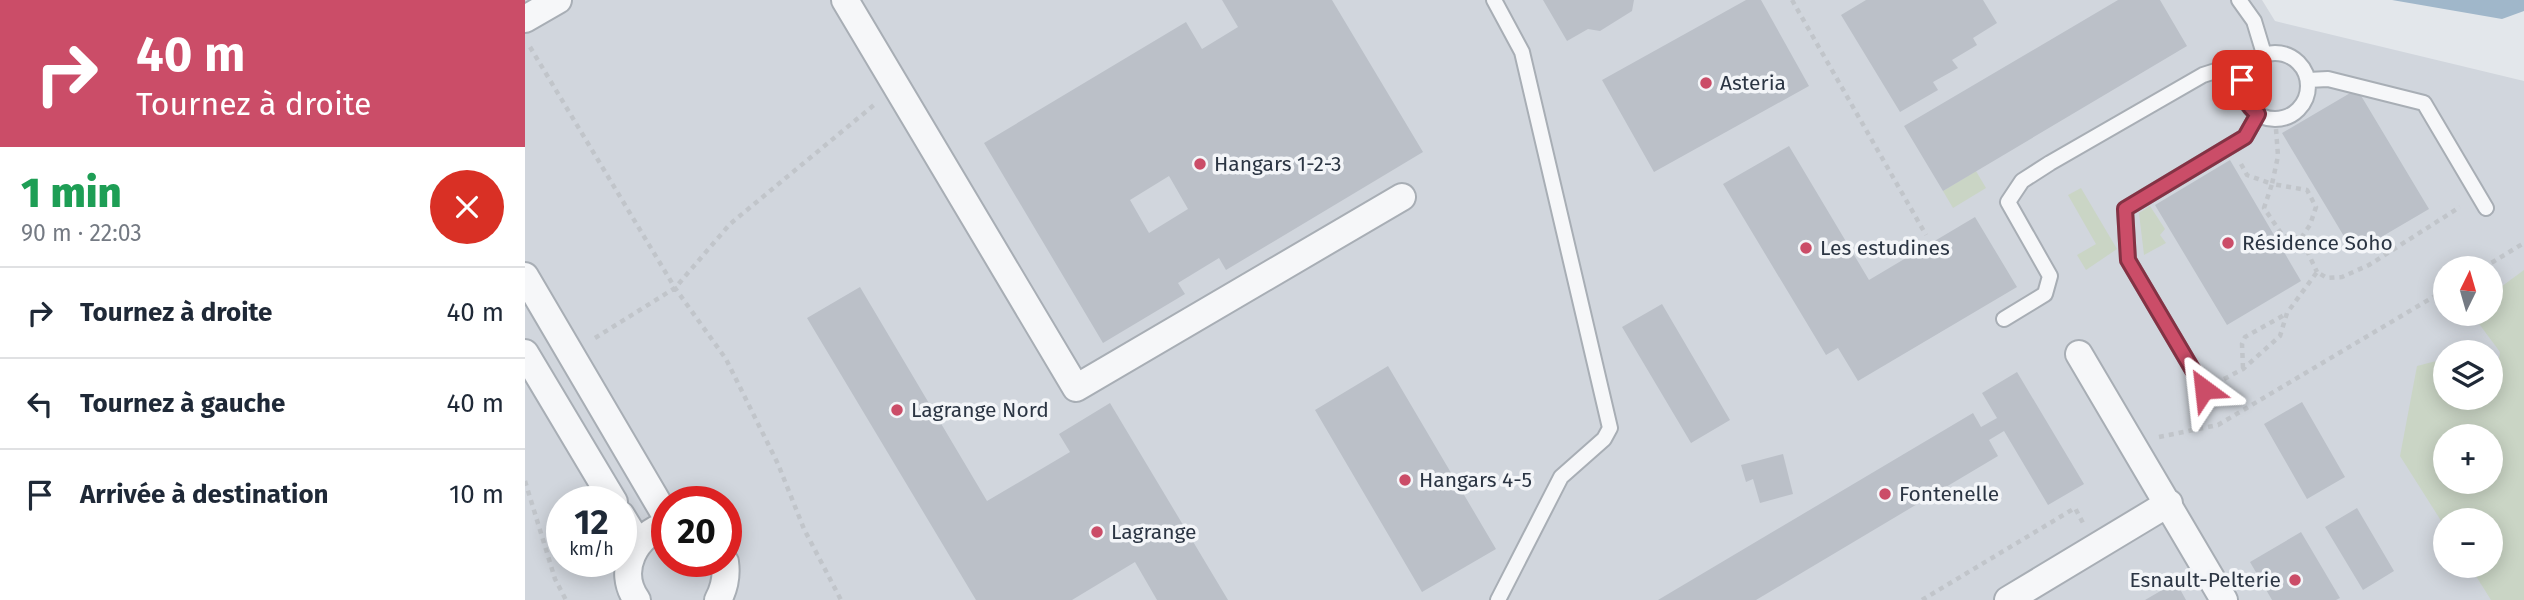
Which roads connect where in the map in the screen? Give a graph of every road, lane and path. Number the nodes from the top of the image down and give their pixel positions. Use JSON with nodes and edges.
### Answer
{"nodes":[{"id":1,"x":558,"y":0,"type":"edge"},
{"id":2,"x":845,"y":0,"type":"edge"},
{"id":3,"x":1494,"y":0,"type":"edge"},
{"id":4,"x":1792,"y":0,"type":"edge"},
{"id":5,"x":2239,"y":0,"type":"edge"},
{"id":6,"x":525,"y":19,"type":"edge"},
{"id":7,"x":525,"y":38,"type":"edge"},
{"id":8,"x":2264,"y":54,"type":"junction"},
{"id":9,"x":2246,"y":69,"type":"junction"},
{"id":10,"x":2308,"y":80,"type":"junction"},
{"id":11,"x":896,"y":86,"type":"junction"},
{"id":12,"x":2258,"y":114,"type":"junction"},
{"id":13,"x":2275,"y":119,"type":"junction"},
{"id":14,"x":2231,"y":146,"type":"junction"},
{"id":15,"x":2272,"y":184,"type":"junction"},
{"id":16,"x":2478,"y":195,"type":"junction"},
{"id":17,"x":1402,"y":197,"type":"dead end"},
{"id":18,"x":2486,"y":208,"type":"dead end"},
{"id":19,"x":1926,"y":235,"type":"dead end"},
{"id":20,"x":2301,"y":238,"type":"junction"},
{"id":21,"x":2524,"y":243,"type":"edge"},
{"id":22,"x":2503,"y":256,"type":"edge"},
{"id":23,"x":2317,"y":272,"type":"junction"},
{"id":24,"x":525,"y":276,"type":"edge"},
{"id":25,"x":675,"y":288,"type":"junction"},
{"id":26,"x":2433,"y":297,"type":"edge"},
{"id":27,"x":2287,"y":313,"type":"junction"},
{"id":28,"x":2004,"y":320,"type":"dead end"},
{"id":29,"x":525,"y":353,"type":"edge"},
{"id":30,"x":571,"y":353,"type":"junction"},
{"id":31,"x":2079,"y":354,"type":"dead end"},
{"id":32,"x":2243,"y":369,"type":"junction"},
{"id":33,"x":2204,"y":389,"type":"joint"},
{"id":34,"x":2136,"y":449,"type":"junction"},
{"id":35,"x":525,"y":481,"type":"edge"},
{"id":36,"x":604,"y":486,"type":"edge"},
{"id":37,"x":651,"y":490,"type":"edge"},
{"id":38,"x":2169,"y":503,"type":"junction"},
{"id":39,"x":651,"y":532,"type":"edge"},
{"id":40,"x":638,"y":543,"type":"joint"},
{"id":41,"x":2097,"y":547,"type":"junction"},
{"id":42,"x":725,"y":577,"type":"edge"},
{"id":43,"x":632,"y":599,"type":"edge"},
{"id":44,"x":566,"y":600,"type":"edge"},
{"id":45,"x":718,"y":600,"type":"edge"},
{"id":46,"x":841,"y":600,"type":"edge"},
{"id":47,"x":1499,"y":600,"type":"edge"},
{"id":48,"x":1922,"y":600,"type":"edge"},
{"id":49,"x":2008,"y":600,"type":"edge"},
{"id":50,"x":2224,"y":600,"type":"edge"}],
"edges":[{"from":1,"to":6,"type":"street"},
{"from":2,"to":11,"type":"street"},
{"from":3,"to":47,"type":"lane"},
{"from":4,"to":19,"type":"path"},
{"from":5,"to":8,"type":"lane"},
{"from":7,"to":25,"type":"path"},
{"from":8,"to":9,"type":"lane"},
{"from":8,"to":10,"type":"lane"},
{"from":9,"to":12,"type":"lane"},
{"from":9,"to":28,"type":"lane"},
{"from":10,"to":13,"type":"lane"},
{"from":10,"to":16,"type":"lane"},
{"from":11,"to":17,"type":"street"},
{"from":11,"to":25,"type":"path"},
{"from":12,"to":13,"type":"lane"},
{"from":12,"to":14,"type":"lane"},
{"from":13,"to":15,"type":"path"},
{"from":14,"to":15,"type":"path"},
{"from":14,"to":33,"type":"lane"},
{"from":15,"to":20,"type":"path"},
{"from":15,"to":20,"type":"path"},
{"from":16,"to":18,"type":"lane"},
{"from":16,"to":23,"type":"path"},
{"from":20,"to":23,"type":"path"},
{"from":21,"to":22,"type":"path"},
{"from":23,"to":27,"type":"path"},
{"from":24,"to":30,"type":"street"},
{"from":25,"to":30,"type":"path"},
{"from":25,"to":46,"type":"path"},
{"from":26,"to":34,"type":"path"},
{"from":27,"to":32,"type":"path"},
{"from":27,"to":32,"type":"path"},
{"from":29,"to":36,"type":"street"},
{"from":30,"to":37,"type":"street"},
{"from":31,"to":34,"type":"street"},
{"from":32,"to":33,"type":"path"},
{"from":34,"to":38,"type":"street"},
{"from":35,"to":44,"type":"path"},
{"from":38,"to":41,"type":"street"},
{"from":38,"to":50,"type":"street"},
{"from":39,"to":40,"type":"street"},
{"from":40,"to":43,"type":"street"},
{"from":41,"to":48,"type":"path"},
{"from":41,"to":49,"type":"street"},
{"from":42,"to":45,"type":"street"}]}
